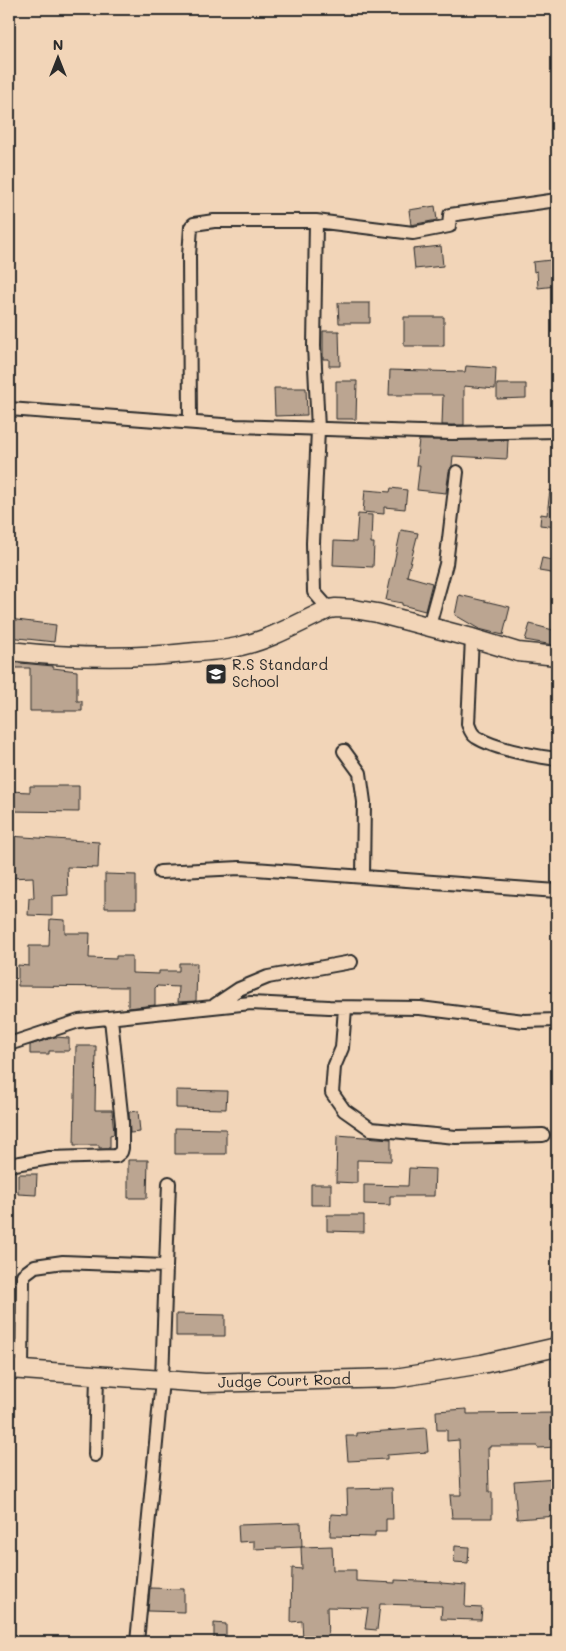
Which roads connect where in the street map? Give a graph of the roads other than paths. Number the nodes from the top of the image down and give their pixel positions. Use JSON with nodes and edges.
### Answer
{"nodes":[{"id":1,"x":557,"y":200,"type":"edge"},
{"id":2,"x":316,"y":221,"type":"junction"},
{"id":3,"x":9,"y":409,"type":"edge"},
{"id":4,"x":190,"y":422,"type":"junction"},
{"id":5,"x":318,"y":429,"type":"junction"},
{"id":6,"x":557,"y":431,"type":"edge"},
{"id":7,"x":457,"y":472,"type":"dead end"},
{"id":8,"x":329,"y":609,"type":"junction"},
{"id":9,"x":429,"y":626,"type":"junction"},
{"id":10,"x":472,"y":638,"type":"junction"},
{"id":11,"x":9,"y":651,"type":"edge"},
{"id":12,"x":557,"y":656,"type":"edge"},
{"id":13,"x":344,"y":751,"type":"dead end"},
{"id":14,"x":557,"y":758,"type":"edge"},
{"id":15,"x":160,"y":872,"type":"dead end"},
{"id":16,"x":364,"y":876,"type":"junction"},
{"id":17,"x":557,"y":891,"type":"edge"},
{"id":18,"x":351,"y":962,"type":"dead end"},
{"id":19,"x":213,"y":1007,"type":"junction"},
{"id":20,"x":345,"y":1008,"type":"junction"},
{"id":21,"x":111,"y":1019,"type":"junction"},
{"id":22,"x":557,"y":1020,"type":"edge"},
{"id":23,"x":9,"y":1044,"type":"edge"},
{"id":24,"x":543,"y":1135,"type":"dead end"},
{"id":25,"x":9,"y":1165,"type":"edge"},
{"id":26,"x":169,"y":1183,"type":"dead end"},
{"id":27,"x":166,"y":1266,"type":"junction"},
{"id":28,"x":557,"y":1347,"type":"edge"},
{"id":29,"x":15,"y":1370,"type":"edge"},
{"id":30,"x":96,"y":1376,"type":"junction"},
{"id":31,"x":161,"y":1380,"type":"junction"},
{"id":32,"x":94,"y":1455,"type":"dead end"},
{"id":33,"x":137,"y":1642,"type":"edge"}],
"edges":[{"from":1,"to":2,"type":"street"},
{"from":2,"to":4,"type":"street"},
{"from":2,"to":5,"type":"street"},
{"from":3,"to":4,"type":"street"},
{"from":4,"to":5,"type":"street"},
{"from":5,"to":6,"type":"street"},
{"from":5,"to":8,"type":"street"},
{"from":7,"to":9,"type":"street"},
{"from":8,"to":9,"type":"street"},
{"from":8,"to":11,"type":"street"},
{"from":9,"to":10,"type":"street"},
{"from":10,"to":12,"type":"street"},
{"from":10,"to":14,"type":"street"},
{"from":13,"to":16,"type":"street"},
{"from":15,"to":16,"type":"street"},
{"from":16,"to":17,"type":"street"},
{"from":18,"to":19,"type":"street"},
{"from":19,"to":20,"type":"street"},
{"from":19,"to":21,"type":"street"},
{"from":20,"to":22,"type":"street"},
{"from":20,"to":24,"type":"street"},
{"from":21,"to":23,"type":"street"},
{"from":21,"to":25,"type":"street"},
{"from":26,"to":27,"type":"street"},
{"from":27,"to":29,"type":"street"},
{"from":27,"to":31,"type":"street"},
{"from":28,"to":31,"type":"street","name":"Judge Court Road"},
{"from":29,"to":30,"type":"street","name":"Judge Court Road"},
{"from":30,"to":31,"type":"street","name":"Judge Court Road"},
{"from":30,"to":32,"type":"street"},
{"from":31,"to":33,"type":"street"}]}
